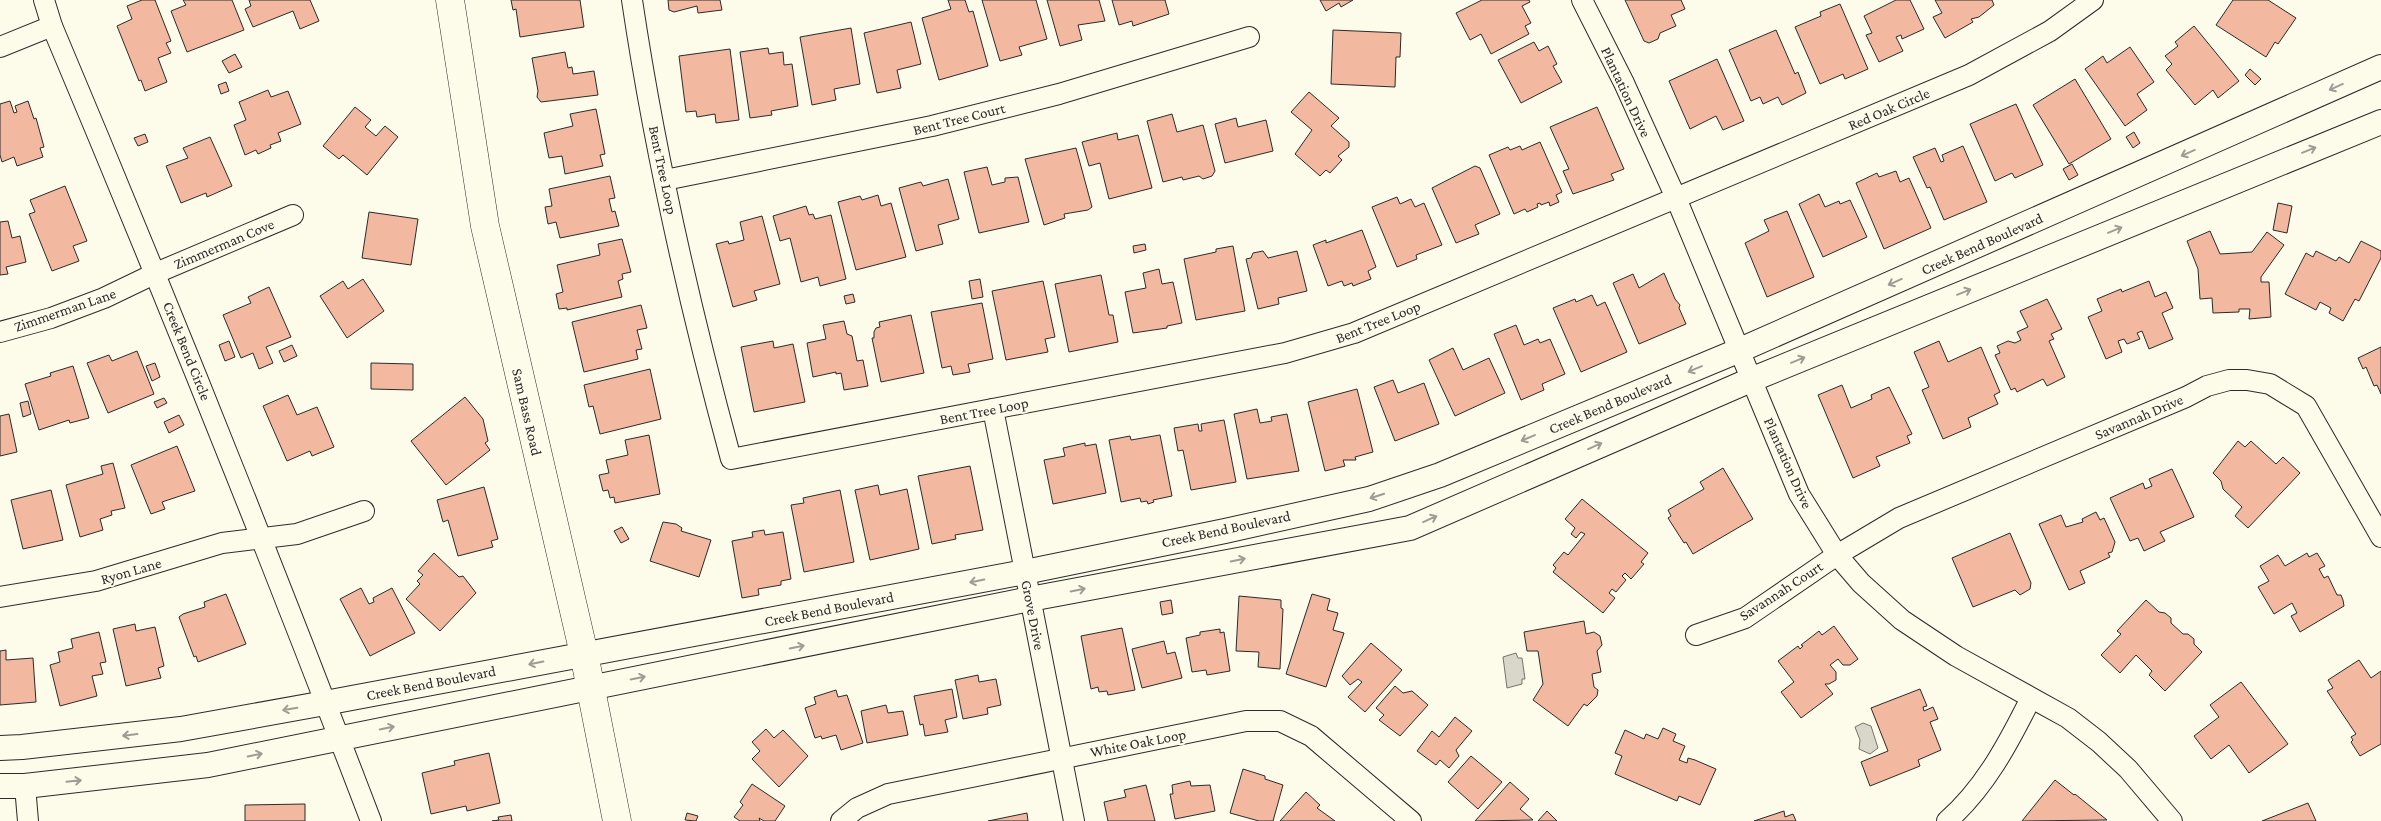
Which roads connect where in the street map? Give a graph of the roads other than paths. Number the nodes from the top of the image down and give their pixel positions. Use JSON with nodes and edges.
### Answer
{"nodes":[{"id":1,"x":44,"y":0,"type":"edge"},
{"id":2,"x":450,"y":0,"type":"edge"},
{"id":3,"x":632,"y":0,"type":"edge"},
{"id":4,"x":1582,"y":0,"type":"edge"},
{"id":5,"x":2093,"y":0,"type":"edge"},
{"id":6,"x":52,"y":26,"type":"junction"},
{"id":7,"x":1249,"y":37,"type":"dead end"},
{"id":8,"x":0,"y":47,"type":"edge"},
{"id":9,"x":2381,"y":67,"type":"edge"},
{"id":10,"x":2381,"y":122,"type":"edge"},
{"id":11,"x":664,"y":180,"type":"junction"},
{"id":12,"x":1676,"y":198,"type":"junction"},
{"id":13,"x":293,"y":215,"type":"dead end"},
{"id":14,"x":156,"y":273,"type":"junction"},
{"id":15,"x":0,"y":332,"type":"edge"},
{"id":16,"x":1740,"y":350,"type":"junction"},
{"id":17,"x":1753,"y":379,"type":"junction"},
{"id":18,"x":993,"y":409,"type":"junction"},
{"id":19,"x":364,"y":511,"type":"dead end"},
{"id":20,"x":2381,"y":537,"type":"edge"},
{"id":21,"x":262,"y":539,"type":"junction"},
{"id":22,"x":1837,"y":554,"type":"junction"},
{"id":23,"x":1024,"y":572,"type":"junction"},
{"id":24,"x":0,"y":597,"type":"edge"},
{"id":25,"x":1030,"y":599,"type":"junction"},
{"id":26,"x":1696,"y":635,"type":"dead end"},
{"id":27,"x":584,"y":654,"type":"junction"},
{"id":28,"x":590,"y":687,"type":"junction"},
{"id":29,"x":2031,"y":698,"type":"junction"},
{"id":30,"x":326,"y":703,"type":"junction"},
{"id":31,"x":339,"y":737,"type":"junction"},
{"id":32,"x":0,"y":748,"type":"edge"},
{"id":33,"x":1061,"y":757,"type":"junction"},
{"id":34,"x":0,"y":786,"type":"edge"},
{"id":35,"x":25,"y":786,"type":"junction"},
{"id":36,"x":28,"y":821,"type":"edge"},
{"id":37,"x":371,"y":821,"type":"edge"},
{"id":38,"x":617,"y":821,"type":"edge"},
{"id":39,"x":841,"y":821,"type":"edge"},
{"id":40,"x":1074,"y":821,"type":"edge"},
{"id":41,"x":1411,"y":821,"type":"edge"},
{"id":42,"x":1947,"y":821,"type":"edge"},
{"id":43,"x":2172,"y":821,"type":"edge"}],
"edges":[{"from":1,"to":6,"type":"street","name":"Creek Bend Circle"},
{"from":2,"to":27,"type":"main road","name":"Sam Bass Road"},
{"from":3,"to":11,"type":"street","name":"Bent Tree Loop"},
{"from":4,"to":12,"type":"street","name":"Plantation Drive"},
{"from":5,"to":12,"type":"street","name":"Red Oak Circle"},
{"from":6,"to":8,"type":"street"},
{"from":6,"to":14,"type":"street","name":"Creek Bend Circle"},
{"from":7,"to":11,"type":"street","name":"Bent Tree Court"},
{"from":9,"to":16,"type":"street","name":"Creek Bend Boulevard","one_way":true},
{"from":17,"to":10,"type":"street","name":"Creek Bend Boulevard","one_way":true},
{"from":11,"to":18,"type":"street","name":"Bent Tree Loop"},
{"from":12,"to":16,"type":"street","name":"Plantation Drive"},
{"from":12,"to":18,"type":"street","name":"Bent Tree Loop"},
{"from":13,"to":14,"type":"street","name":"Zimmerman Cove"},
{"from":14,"to":15,"type":"street","name":"Zimmerman Lane"},
{"from":14,"to":21,"type":"street","name":"Creek Bend Circle"},
{"from":16,"to":17,"type":"street","name":"Plantation Drive"},
{"from":16,"to":23,"type":"street","name":"Creek Bend Boulevard","one_way":true},
{"from":17,"to":22,"type":"street","name":"Plantation Drive"},
{"from":25,"to":17,"type":"street","name":"Creek Bend Boulevard","one_way":true},
{"from":18,"to":23,"type":"street","name":"Grove Drive"},
{"from":19,"to":21,"type":"street","name":"Ryon Lane"},
{"from":20,"to":22,"type":"street","name":"Savannah Drive"},
{"from":21,"to":24,"type":"street","name":"Ryon Lane"},
{"from":21,"to":30,"type":"street","name":"Creek Bend Circle"},
{"from":22,"to":26,"type":"street","name":"Savannah Court"},
{"from":22,"to":29,"type":"street","name":"Plantation Drive"},
{"from":23,"to":25,"type":"street","name":"Grove Drive"},
{"from":23,"to":27,"type":"street","name":"Creek Bend Boulevard","one_way":true},
{"from":28,"to":25,"type":"street","name":"Creek Bend Boulevard","one_way":true},
{"from":25,"to":33,"type":"street","name":"Grove Drive"},
{"from":27,"to":28,"type":"main road","name":"Sam Bass Road"},
{"from":27,"to":30,"type":"street","name":"Creek Bend Boulevard","one_way":true},
{"from":31,"to":28,"type":"street","name":"Creek Bend Boulevard","one_way":true},
{"from":28,"to":38,"type":"main road","name":"Sam Bass Road"},
{"from":29,"to":42,"type":"street"},
{"from":29,"to":43,"type":"street","name":"Plantation Drive"},
{"from":30,"to":31,"type":"street","name":"Creek Bend Circle"},
{"from":30,"to":32,"type":"street","name":"Creek Bend Boulevard","one_way":true},
{"from":35,"to":31,"type":"street","name":"Creek Bend Boulevard","one_way":true},
{"from":31,"to":37,"type":"street","name":"Creek Bend Circle"},
{"from":33,"to":39,"type":"street","name":"White Oak Loop"},
{"from":33,"to":40,"type":"street","name":"Grove Drive"},
{"from":33,"to":41,"type":"street","name":"White Oak Loop"},
{"from":34,"to":35,"type":"street","name":"Creek Bend Boulevard"},
{"from":35,"to":36,"type":"street"}]}
